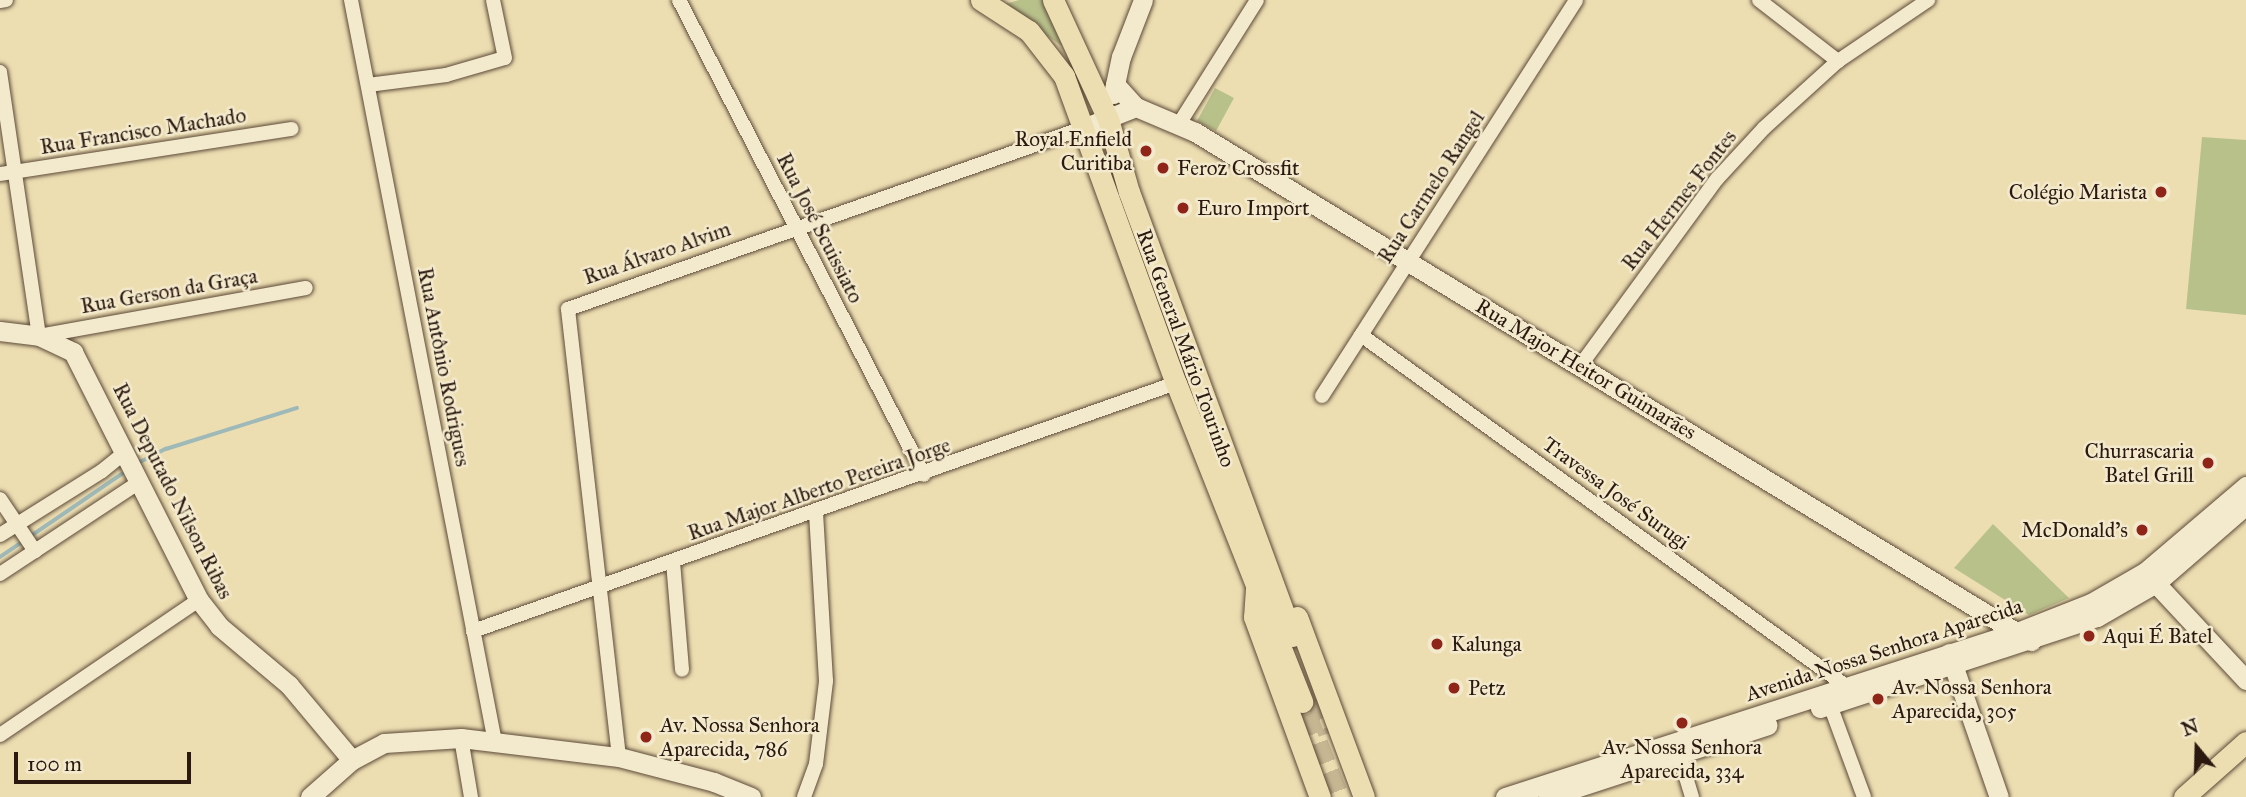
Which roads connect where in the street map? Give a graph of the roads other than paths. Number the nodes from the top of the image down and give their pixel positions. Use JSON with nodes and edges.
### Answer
{"nodes":[{"id":1,"x":6,"y":0,"type":"edge"},
{"id":2,"x":351,"y":0,"type":"edge"},
{"id":3,"x":493,"y":0,"type":"edge"},
{"id":4,"x":679,"y":0,"type":"edge"},
{"id":5,"x":981,"y":0,"type":"edge"},
{"id":6,"x":1054,"y":0,"type":"edge"},
{"id":7,"x":1143,"y":0,"type":"edge"},
{"id":8,"x":1257,"y":0,"type":"edge"},
{"id":9,"x":1576,"y":0,"type":"edge"},
{"id":10,"x":1759,"y":0,"type":"edge"},
{"id":11,"x":1928,"y":0,"type":"edge"},
{"id":12,"x":0,"y":1,"type":"edge"},
{"id":13,"x":1121,"y":57,"type":"junction"},
{"id":14,"x":1838,"y":61,"type":"junction"},
{"id":15,"x":1086,"y":71,"type":"junction"},
{"id":16,"x":0,"y":72,"type":"edge"},
{"id":17,"x":1115,"y":84,"type":"junction"},
{"id":18,"x":368,"y":85,"type":"junction"},
{"id":19,"x":1136,"y":107,"type":"junction"},
{"id":20,"x":1108,"y":119,"type":"junction"},
{"id":21,"x":1179,"y":124,"type":"junction"},
{"id":22,"x":1083,"y":128,"type":"junction"},
{"id":23,"x":292,"y":129,"type":"dead end"},
{"id":24,"x":7,"y":173,"type":"edge"},
{"id":25,"x":797,"y":228,"type":"junction"},
{"id":26,"x":1409,"y":262,"type":"junction"},
{"id":27,"x":306,"y":288,"type":"dead end"},
{"id":28,"x":0,"y":331,"type":"edge"},
{"id":29,"x":1361,"y":335,"type":"junction"},
{"id":30,"x":39,"y":336,"type":"junction"},
{"id":31,"x":1580,"y":366,"type":"junction"},
{"id":32,"x":1177,"y":383,"type":"junction"},
{"id":33,"x":1322,"y":397,"type":"dead end"},
{"id":34,"x":124,"y":453,"type":"junction"},
{"id":35,"x":924,"y":475,"type":"junction"},
{"id":36,"x":138,"y":483,"type":"junction"},
{"id":37,"x":2246,"y":486,"type":"edge"},
{"id":38,"x":0,"y":499,"type":"edge"},
{"id":39,"x":2246,"y":505,"type":"edge"},
{"id":40,"x":816,"y":513,"type":"junction"},
{"id":41,"x":16,"y":525,"type":"junction"},
{"id":42,"x":0,"y":535,"type":"edge"},
{"id":43,"x":35,"y":551,"type":"junction"},
{"id":44,"x":673,"y":562,"type":"junction"},
{"id":45,"x":0,"y":574,"type":"edge"},
{"id":46,"x":2150,"y":577,"type":"junction"},
{"id":47,"x":1263,"y":581,"type":"junction"},
{"id":48,"x":599,"y":588,"type":"junction"},
{"id":49,"x":199,"y":600,"type":"junction"},
{"id":50,"x":473,"y":631,"type":"junction"},
{"id":51,"x":2024,"y":636,"type":"junction"},
{"id":52,"x":1950,"y":659,"type":"junction"},
{"id":53,"x":682,"y":670,"type":"dead end"},
{"id":54,"x":2246,"y":680,"type":"edge"},
{"id":55,"x":1846,"y":686,"type":"junction"},
{"id":56,"x":1309,"y":700,"type":"tunnel mouth"},
{"id":57,"x":1830,"y":705,"type":"junction"},
{"id":58,"x":0,"y":736,"type":"edge"},
{"id":59,"x":460,"y":738,"type":"junction"},
{"id":60,"x":2246,"y":741,"type":"edge"},
{"id":61,"x":495,"y":742,"type":"junction"},
{"id":62,"x":1679,"y":754,"type":"junction"},
{"id":63,"x":619,"y":757,"type":"junction"},
{"id":64,"x":352,"y":760,"type":"junction"},
{"id":65,"x":310,"y":797,"type":"edge"},
{"id":66,"x":471,"y":797,"type":"edge"},
{"id":67,"x":751,"y":797,"type":"edge"},
{"id":68,"x":804,"y":797,"type":"edge"},
{"id":69,"x":1320,"y":797,"type":"edge"},
{"id":70,"x":1364,"y":797,"type":"edge"},
{"id":71,"x":1505,"y":797,"type":"edge"},
{"id":72,"x":1548,"y":797,"type":"edge"},
{"id":73,"x":1692,"y":797,"type":"edge"},
{"id":74,"x":1864,"y":797,"type":"edge"},
{"id":75,"x":2000,"y":797,"type":"edge"},
{"id":76,"x":2184,"y":797,"type":"edge"}],
"edges":[{"from":1,"to":12,"type":"street"},
{"from":2,"to":18,"type":"street","name":"Rua Antônio Rodrigues"},
{"from":3,"to":18,"type":"street"},
{"from":4,"to":25,"type":"street","name":"Rua José Scuissiato"},
{"from":5,"to":22,"type":"main road"},
{"from":6,"to":15,"type":"main road","name":"Rua General Mário Tourinho"},
{"from":7,"to":13,"type":"street"},
{"from":8,"to":21,"type":"street"},
{"from":9,"to":26,"type":"street","name":"Rua Carmelo Rangel"},
{"from":10,"to":14,"type":"street"},
{"from":11,"to":14,"type":"street","name":"Rua Hermes Fontes"},
{"from":13,"to":15,"type":"street"},
{"from":13,"to":17,"type":"street"},
{"from":14,"to":31,"type":"street","name":"Rua Hermes Fontes"},
{"from":15,"to":20,"type":"main road","name":"Rua General Mário Tourinho"},
{"from":16,"to":24,"type":"street"},
{"from":17,"to":19,"type":"street","name":"Rua Major Heitor Guimarães"},
{"from":17,"to":20,"type":"street"},
{"from":18,"to":50,"type":"street","name":"Rua Antônio Rodrigues"},
{"from":19,"to":20,"type":"street"},
{"from":19,"to":21,"type":"street","name":"Rua Major Heitor Guimarães"},
{"from":20,"to":22,"type":"street","name":"Rua Álvaro Alvim"},
{"from":20,"to":47,"type":"main road","name":"Rua General Mário Tourinho"},
{"from":21,"to":26,"type":"street","name":"Rua Major Heitor Guimarães"},
{"from":22,"to":25,"type":"street","name":"Rua Álvaro Alvim"},
{"from":22,"to":32,"type":"main road","name":"Rua General Mário Tourinho"},
{"from":23,"to":24,"type":"street","name":"Rua Francisco Machado"},
{"from":24,"to":30,"type":"street"},
{"from":25,"to":35,"type":"street","name":"Rua José Scuissiato"},
{"from":25,"to":48,"type":"street","name":"Rua Álvaro Alvim"},
{"from":26,"to":29,"type":"street","name":"Rua Carmelo Rangel"},
{"from":26,"to":31,"type":"street","name":"Rua Major Heitor Guimarães"},
{"from":27,"to":30,"type":"street","name":"Rua Gerson da Graça"},
{"from":28,"to":30,"type":"street","name":"Rua Deputado Nilson Ribas"},
{"from":29,"to":33,"type":"street","name":"Rua Carmelo Rangel"},
{"from":29,"to":55,"type":"street","name":"Travessa José Surugi"},
{"from":30,"to":34,"type":"street","name":"Rua Deputado Nilson Ribas"},
{"from":31,"to":51,"type":"street","name":"Rua Major Heitor Guimarães"},
{"from":32,"to":35,"type":"street","name":"Rua Major Alberto Pereira Jorge"},
{"from":32,"to":47,"type":"main road","name":"Rua General Mário Tourinho"},
{"from":34,"to":36,"type":"street","name":"Rua Deputado Nilson Ribas"},
{"from":34,"to":41,"type":"street"},
{"from":35,"to":40,"type":"street","name":"Rua Major Alberto Pereira Jorge"},
{"from":36,"to":43,"type":"street"},
{"from":36,"to":49,"type":"street","name":"Rua Deputado Nilson Ribas"},
{"from":37,"to":46,"type":"street","name":"Avenida Nossa Senhora Aparecida"},
{"from":38,"to":41,"type":"street"},
{"from":39,"to":46,"type":"street","name":"Avenida Nossa Senhora Aparecida"},
{"from":40,"to":44,"type":"street","name":"Rua Major Alberto Pereira Jorge"},
{"from":40,"to":68,"type":"street"},
{"from":41,"to":42,"type":"street"},
{"from":41,"to":43,"type":"street"},
{"from":43,"to":45,"type":"street"},
{"from":44,"to":48,"type":"street","name":"Rua Major Alberto Pereira Jorge"},
{"from":44,"to":53,"type":"street"},
{"from":46,"to":51,"type":"street","name":"Avenida Nossa Senhora Aparecida"},
{"from":46,"to":54,"type":"street"},
{"from":47,"to":56,"type":"main road","name":"Rua General Mário Tourinho"},
{"from":47,"to":69,"type":"main road"},
{"from":47,"to":70,"type":"main road"},
{"from":48,"to":50,"type":"street","name":"Rua Major Alberto Pereira Jorge"},
{"from":48,"to":63,"type":"street","name":"Rua Álvaro Alvim"},
{"from":49,"to":58,"type":"street"},
{"from":49,"to":64,"type":"street","name":"Rua Deputado Nilson Ribas"},
{"from":50,"to":61,"type":"street","name":"Rua Antônio Rodrigues"},
{"from":51,"to":52,"type":"street","name":"Avenida Nossa Senhora Aparecida"},
{"from":52,"to":55,"type":"street","name":"Avenida Nossa Senhora Aparecida"},
{"from":52,"to":57,"type":"street","name":"Avenida Nossa Senhora Aparecida"},
{"from":52,"to":75,"type":"street"},
{"from":55,"to":71,"type":"street","name":"Avenida Nossa Senhora Aparecida"},
{"from":57,"to":62,"type":"street","name":"Avenida Nossa Senhora Aparecida"},
{"from":57,"to":74,"type":"street"},
{"from":59,"to":61,"type":"street"},
{"from":59,"to":64,"type":"street"},
{"from":59,"to":66,"type":"street"},
{"from":60,"to":76,"type":"main road"},
{"from":61,"to":63,"type":"street"},
{"from":62,"to":72,"type":"street","name":"Avenida Nossa Senhora Aparecida"},
{"from":62,"to":73,"type":"street"},
{"from":63,"to":67,"type":"street"},
{"from":64,"to":65,"type":"street"}]}
